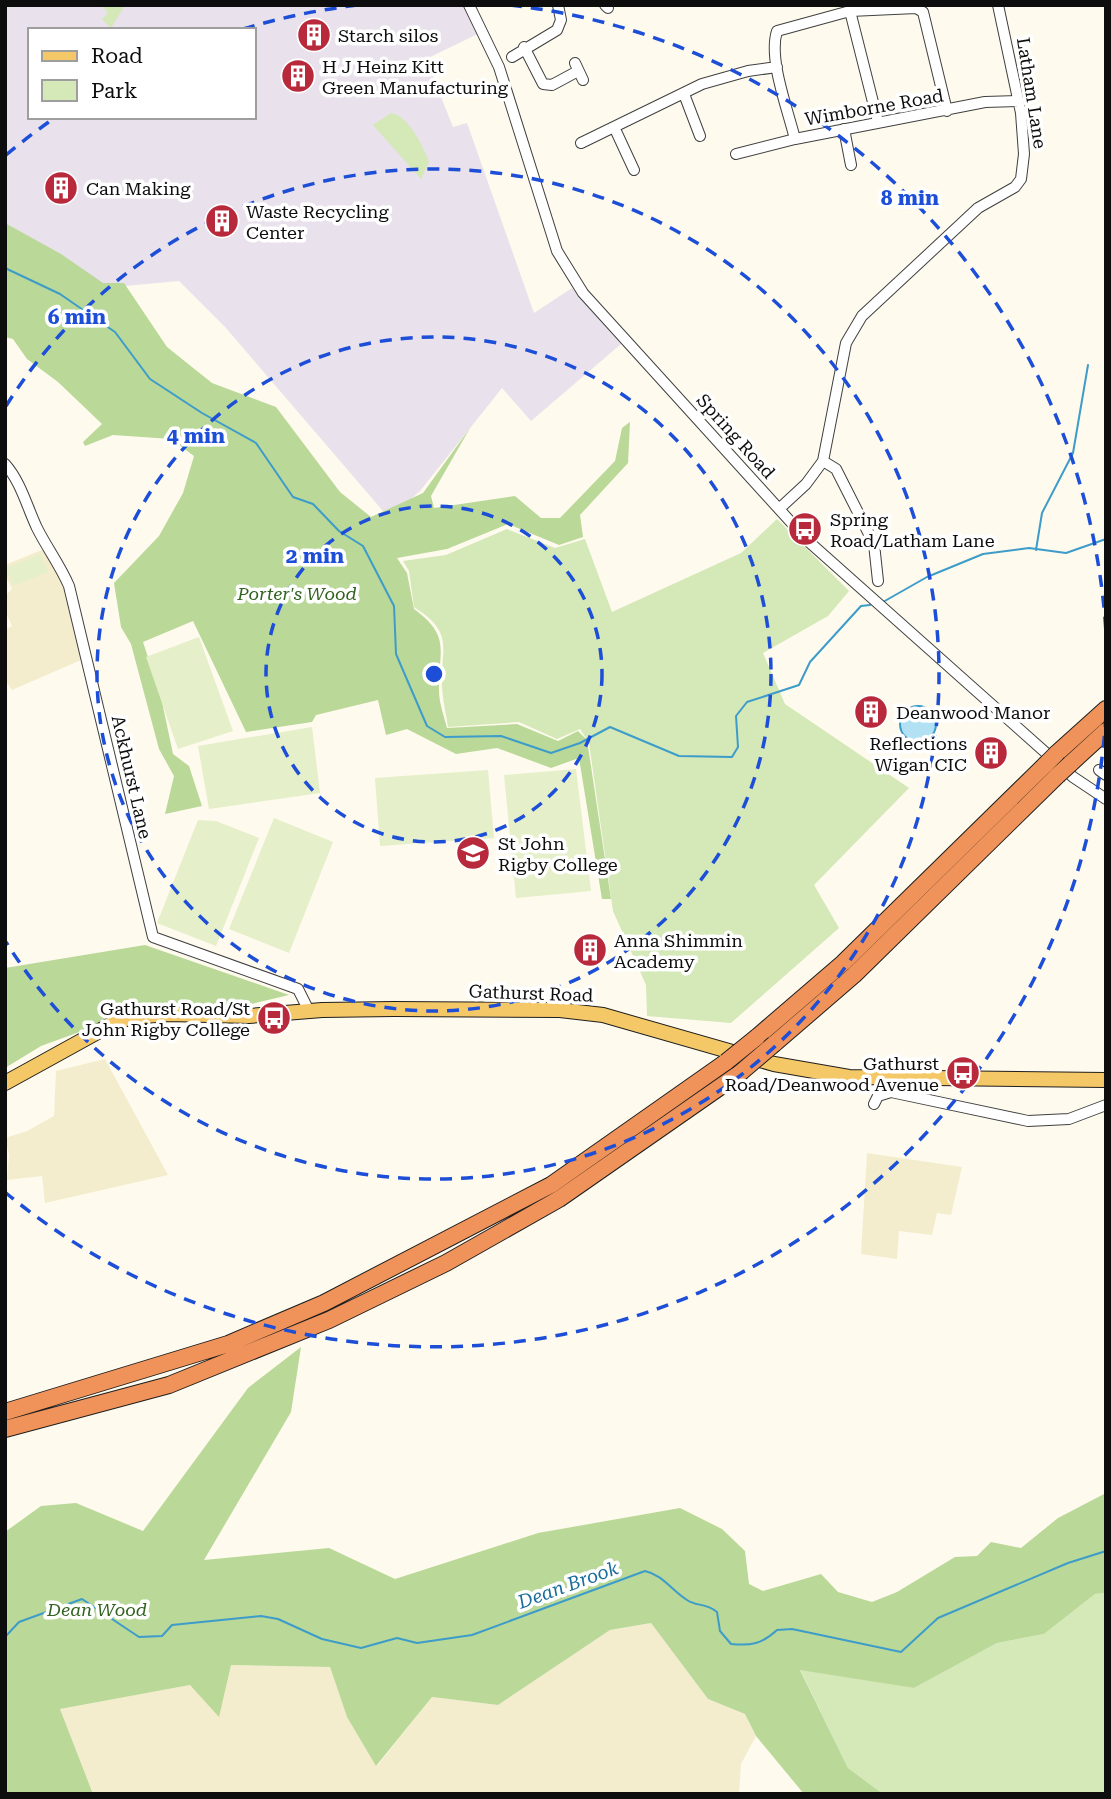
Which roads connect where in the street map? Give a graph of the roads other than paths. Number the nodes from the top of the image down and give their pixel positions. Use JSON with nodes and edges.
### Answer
{"nodes":[{"id":1,"x":469,"y":5,"type":"edge"},
{"id":2,"x":558,"y":5,"type":"edge"},
{"id":3,"x":998,"y":5,"type":"edge"},
{"id":4,"x":850,"y":11,"type":"junction"},
{"id":5,"x":524,"y":47,"type":"junction"},
{"id":6,"x":512,"y":57,"type":"dead end"},
{"id":7,"x":778,"y":67,"type":"junction"},
{"id":8,"x":579,"y":71,"type":"dead end"},
{"id":9,"x":684,"y":94,"type":"junction"},
{"id":10,"x":1019,"y":101,"type":"junction"},
{"id":11,"x":947,"y":111,"type":"junction"},
{"id":12,"x":878,"y":122,"type":"junction"},
{"id":13,"x":615,"y":129,"type":"junction"},
{"id":14,"x":844,"y":129,"type":"junction"},
{"id":15,"x":700,"y":136,"type":"dead end"},
{"id":16,"x":795,"y":139,"type":"junction"},
{"id":17,"x":581,"y":143,"type":"dead end"},
{"id":18,"x":736,"y":154,"type":"dead end"},
{"id":19,"x":851,"y":164,"type":"dead end"},
{"id":20,"x":635,"y":170,"type":"dead end"},
{"id":21,"x":823,"y":461,"type":"junction"},
{"id":22,"x":5,"y":464,"type":"edge"},
{"id":23,"x":779,"y":509,"type":"junction"},
{"id":24,"x":878,"y":581,"type":"dead end"},
{"id":25,"x":1106,"y":709,"type":"edge"},
{"id":26,"x":1106,"y":732,"type":"edge"},
{"id":27,"x":1106,"y":799,"type":"edge"},
{"id":28,"x":309,"y":1011,"type":"junction"},
{"id":29,"x":1106,"y":1080,"type":"edge"},
{"id":30,"x":5,"y":1083,"type":"edge"},
{"id":31,"x":874,"y":1104,"type":"dead end"},
{"id":32,"x":1106,"y":1105,"type":"edge"},
{"id":33,"x":5,"y":1412,"type":"edge"},
{"id":34,"x":5,"y":1429,"type":"edge"}],
"edges":[{"from":1,"to":23,"type":"street","name":"Spring Road"},
{"from":2,"to":5,"type":"street"},
{"from":3,"to":10,"type":"street","name":"Latham Lane"},
{"from":4,"to":7,"type":"street"},
{"from":4,"to":11,"type":"street"},
{"from":4,"to":12,"type":"street"},
{"from":5,"to":6,"type":"street"},
{"from":5,"to":8,"type":"street"},
{"from":7,"to":9,"type":"street"},
{"from":7,"to":16,"type":"street"},
{"from":9,"to":13,"type":"street"},
{"from":9,"to":15,"type":"street"},
{"from":10,"to":11,"type":"street","name":"Wimborne Road"},
{"from":10,"to":21,"type":"street","name":"Latham Lane"},
{"from":11,"to":12,"type":"street","name":"Wimborne Road"},
{"from":12,"to":14,"type":"street","name":"Wimborne Road"},
{"from":13,"to":17,"type":"street"},
{"from":13,"to":20,"type":"street"},
{"from":14,"to":16,"type":"street","name":"Wimborne Road"},
{"from":14,"to":19,"type":"street"},
{"from":16,"to":18,"type":"street","name":"Wimborne Road"},
{"from":21,"to":23,"type":"street"},
{"from":21,"to":24,"type":"street"},
{"from":22,"to":28,"type":"street","name":"Ackhurst Lane"},
{"from":23,"to":27,"type":"street","name":"Spring Road"},
{"from":25,"to":33,"type":"highway","bridge":true},
{"from":26,"to":34,"type":"highway","bridge":true},
{"from":28,"to":29,"type":"main road","name":"Gathurst Road"},
{"from":28,"to":30,"type":"main road","name":"Gathurst Road"},
{"from":31,"to":32,"type":"street"}]}
